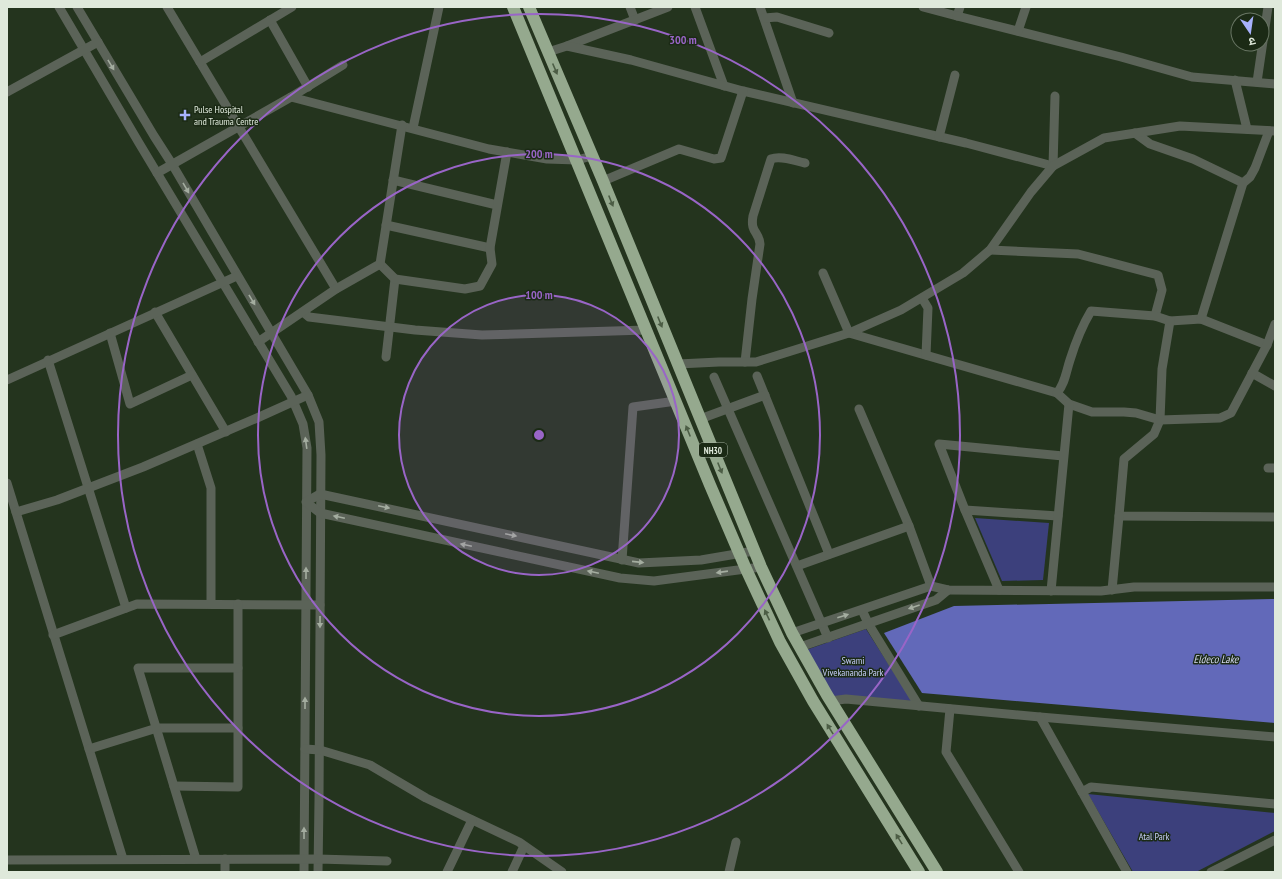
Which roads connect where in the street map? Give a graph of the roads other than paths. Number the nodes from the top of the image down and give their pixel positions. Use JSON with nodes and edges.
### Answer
{"nodes":[{"id":1,"x":59,"y":7,"type":"edge"},
{"id":2,"x":77,"y":7,"type":"edge"},
{"id":3,"x":167,"y":7,"type":"edge"},
{"id":4,"x":292,"y":7,"type":"edge"},
{"id":5,"x":439,"y":7,"type":"edge"},
{"id":6,"x":513,"y":7,"type":"edge"},
{"id":7,"x":529,"y":7,"type":"edge"},
{"id":8,"x":630,"y":7,"type":"edge"},
{"id":9,"x":668,"y":7,"type":"edge"},
{"id":10,"x":695,"y":7,"type":"edge"},
{"id":11,"x":760,"y":7,"type":"edge"},
{"id":12,"x":923,"y":7,"type":"edge"},
{"id":13,"x":1026,"y":7,"type":"edge"},
{"id":14,"x":1268,"y":7,"type":"edge"},
{"id":15,"x":958,"y":11,"type":"edge"},
{"id":16,"x":764,"y":18,"type":"junction"},
{"id":17,"x":270,"y":20,"type":"junction"},
{"id":18,"x":635,"y":20,"type":"junction"},
{"id":19,"x":1018,"y":31,"type":"junction"},
{"id":20,"x":829,"y":32,"type":"dead end"},
{"id":21,"x":98,"y":42,"type":"junction"},
{"id":22,"x":567,"y":46,"type":"junction"},
{"id":23,"x":84,"y":50,"type":"junction"},
{"id":24,"x":548,"y":52,"type":"junction"},
{"id":25,"x":200,"y":62,"type":"junction"},
{"id":26,"x":343,"y":65,"type":"dead end"},
{"id":27,"x":955,"y":75,"type":"dead end"},
{"id":28,"x":1235,"y":80,"type":"junction"},
{"id":29,"x":1257,"y":82,"type":"junction"},
{"id":30,"x":1275,"y":84,"type":"edge"},
{"id":31,"x":724,"y":86,"type":"junction"},
{"id":32,"x":308,"y":87,"type":"junction"},
{"id":33,"x":742,"y":91,"type":"junction"},
{"id":34,"x":7,"y":92,"type":"edge"},
{"id":35,"x":1056,"y":96,"type":"dead end"},
{"id":36,"x":291,"y":97,"type":"junction"},
{"id":37,"x":793,"y":103,"type":"junction"},
{"id":38,"x":402,"y":125,"type":"junction"},
{"id":39,"x":239,"y":127,"type":"junction"},
{"id":40,"x":413,"y":128,"type":"junction"},
{"id":41,"x":1247,"y":129,"type":"junction"},
{"id":42,"x":1272,"y":131,"type":"edge"},
{"id":43,"x":1135,"y":133,"type":"junction"},
{"id":44,"x":939,"y":137,"type":"junction"},
{"id":45,"x":507,"y":152,"type":"junction"},
{"id":46,"x":592,"y":156,"type":"junction"},
{"id":47,"x":577,"y":160,"type":"junction"},
{"id":48,"x":805,"y":163,"type":"dead end"},
{"id":49,"x":172,"y":164,"type":"junction"},
{"id":50,"x":1053,"y":166,"type":"junction"},
{"id":51,"x":157,"y":173,"type":"junction"},
{"id":52,"x":393,"y":180,"type":"junction"},
{"id":53,"x":603,"y":181,"type":"junction"},
{"id":54,"x":1243,"y":183,"type":"junction"},
{"id":55,"x":497,"y":205,"type":"junction"},
{"id":56,"x":386,"y":225,"type":"junction"},
{"id":57,"x":490,"y":248,"type":"junction"},
{"id":58,"x":990,"y":250,"type":"junction"},
{"id":59,"x":380,"y":264,"type":"junction"},
{"id":60,"x":823,"y":273,"type":"dead end"},
{"id":61,"x":237,"y":276,"type":"junction"},
{"id":62,"x":395,"y":279,"type":"junction"},
{"id":63,"x":222,"y":282,"type":"junction"},
{"id":64,"x":336,"y":290,"type":"junction"},
{"id":65,"x":922,"y":298,"type":"junction"},
{"id":66,"x":155,"y":312,"type":"junction"},
{"id":67,"x":303,"y":312,"type":"junction"},
{"id":68,"x":1156,"y":316,"type":"junction"},
{"id":69,"x":1201,"y":319,"type":"junction"},
{"id":70,"x":1170,"y":321,"type":"junction"},
{"id":71,"x":1275,"y":324,"type":"edge"},
{"id":72,"x":390,"y":326,"type":"junction"},
{"id":73,"x":646,"y":330,"type":"junction"},
{"id":74,"x":110,"y":333,"type":"junction"},
{"id":75,"x":272,"y":333,"type":"junction"},
{"id":76,"x":849,"y":333,"type":"junction"},
{"id":77,"x":258,"y":342,"type":"junction"},
{"id":78,"x":1267,"y":345,"type":"junction"},
{"id":79,"x":926,"y":355,"type":"junction"},
{"id":80,"x":386,"y":357,"type":"dead end"},
{"id":81,"x":48,"y":360,"type":"junction"},
{"id":82,"x":745,"y":362,"type":"junction"},
{"id":83,"x":678,"y":364,"type":"junction"},
{"id":84,"x":1252,"y":373,"type":"junction"},
{"id":85,"x":192,"y":375,"type":"junction"},
{"id":86,"x":757,"y":376,"type":"dead end"},
{"id":87,"x":714,"y":377,"type":"dead end"},
{"id":88,"x":7,"y":380,"type":"edge"},
{"id":89,"x":1275,"y":386,"type":"edge"},
{"id":90,"x":1057,"y":393,"type":"junction"},
{"id":91,"x":308,"y":395,"type":"junction"},
{"id":92,"x":765,"y":395,"type":"junction"},
{"id":93,"x":676,"y":401,"type":"junction"},
{"id":94,"x":293,"y":402,"type":"junction"},
{"id":95,"x":1069,"y":404,"type":"junction"},
{"id":96,"x":859,"y":408,"type":"dead end"},
{"id":97,"x":727,"y":409,"type":"junction"},
{"id":98,"x":700,"y":419,"type":"junction"},
{"id":99,"x":1160,"y":420,"type":"junction"},
{"id":100,"x":226,"y":432,"type":"junction"},
{"id":101,"x":196,"y":444,"type":"junction"},
{"id":102,"x":1064,"y":456,"type":"junction"},
{"id":103,"x":7,"y":483,"type":"edge"},
{"id":104,"x":89,"y":488,"type":"junction"},
{"id":105,"x":320,"y":494,"type":"junction"},
{"id":106,"x":306,"y":502,"type":"junction"},
{"id":107,"x":964,"y":510,"type":"junction"},
{"id":108,"x":16,"y":512,"type":"junction"},
{"id":109,"x":320,"y":513,"type":"junction"},
{"id":110,"x":1058,"y":516,"type":"junction"},
{"id":111,"x":1119,"y":516,"type":"junction"},
{"id":112,"x":1275,"y":518,"type":"edge"},
{"id":113,"x":909,"y":526,"type":"junction"},
{"id":114,"x":754,"y":551,"type":"junction"},
{"id":115,"x":739,"y":554,"type":"junction"},
{"id":116,"x":829,"y":554,"type":"junction"},
{"id":117,"x":622,"y":560,"type":"junction"},
{"id":118,"x":797,"y":566,"type":"junction"},
{"id":119,"x":761,"y":567,"type":"junction"},
{"id":120,"x":746,"y":569,"type":"junction"},
{"id":121,"x":932,"y":586,"type":"junction"},
{"id":122,"x":1275,"y":588,"type":"edge"},
{"id":123,"x":948,"y":590,"type":"junction"},
{"id":124,"x":999,"y":590,"type":"junction"},
{"id":125,"x":1112,"y":590,"type":"junction"},
{"id":126,"x":1051,"y":591,"type":"junction"},
{"id":127,"x":211,"y":604,"type":"junction"},
{"id":128,"x":238,"y":604,"type":"junction"},
{"id":129,"x":306,"y":605,"type":"junction"},
{"id":130,"x":320,"y":605,"type":"junction"},
{"id":131,"x":126,"y":608,"type":"junction"},
{"id":132,"x":862,"y":610,"type":"junction"},
{"id":133,"x":822,"y":623,"type":"junction"},
{"id":134,"x":868,"y":623,"type":"junction"},
{"id":135,"x":792,"y":632,"type":"junction"},
{"id":136,"x":53,"y":634,"type":"junction"},
{"id":137,"x":828,"y":638,"type":"junction"},
{"id":138,"x":800,"y":648,"type":"junction"},
{"id":139,"x":238,"y":668,"type":"junction"},
{"id":140,"x":830,"y":701,"type":"junction"},
{"id":141,"x":919,"y":706,"type":"junction"},
{"id":142,"x":950,"y":709,"type":"junction"},
{"id":143,"x":1040,"y":717,"type":"junction"},
{"id":144,"x":157,"y":728,"type":"junction"},
{"id":145,"x":238,"y":728,"type":"junction"},
{"id":146,"x":1275,"y":737,"type":"edge"},
{"id":147,"x":89,"y":749,"type":"junction"},
{"id":148,"x":305,"y":749,"type":"junction"},
{"id":149,"x":320,"y":750,"type":"junction"},
{"id":150,"x":174,"y":786,"type":"junction"},
{"id":151,"x":1082,"y":792,"type":"junction"},
{"id":152,"x":1275,"y":804,"type":"edge"},
{"id":153,"x":472,"y":820,"type":"junction"},
{"id":154,"x":1275,"y":840,"type":"edge"},
{"id":155,"x":736,"y":842,"type":"dead end"},
{"id":156,"x":524,"y":846,"type":"junction"},
{"id":157,"x":123,"y":859,"type":"junction"},
{"id":158,"x":196,"y":859,"type":"junction"},
{"id":159,"x":225,"y":859,"type":"junction"},
{"id":160,"x":304,"y":859,"type":"junction"},
{"id":161,"x":318,"y":859,"type":"junction"},
{"id":162,"x":7,"y":860,"type":"edge"},
{"id":163,"x":387,"y":861,"type":"dead end"},
{"id":164,"x":225,"y":872,"type":"edge"},
{"id":165,"x":304,"y":872,"type":"edge"},
{"id":166,"x":318,"y":872,"type":"edge"},
{"id":167,"x":447,"y":872,"type":"edge"},
{"id":168,"x":512,"y":872,"type":"edge"},
{"id":169,"x":562,"y":872,"type":"edge"},
{"id":170,"x":729,"y":872,"type":"edge"},
{"id":171,"x":919,"y":872,"type":"edge"},
{"id":172,"x":937,"y":872,"type":"edge"},
{"id":173,"x":1019,"y":872,"type":"edge"},
{"id":174,"x":1127,"y":872,"type":"edge"},
{"id":175,"x":1211,"y":872,"type":"edge"}],
"edges":[{"from":1,"to":23,"type":"street"},
{"from":2,"to":21,"type":"street"},
{"from":3,"to":25,"type":"street"},
{"from":4,"to":17,"type":"street"},
{"from":5,"to":40,"type":"street"},
{"from":6,"to":47,"type":"highway","number":"NH30"},
{"from":7,"to":24,"type":"highway","number":"NH30"},
{"from":8,"to":18,"type":"street"},
{"from":9,"to":18,"type":"street"},
{"from":10,"to":31,"type":"street"},
{"from":11,"to":16,"type":"street"},
{"from":12,"to":15,"type":"street"},
{"from":13,"to":19,"type":"street"},
{"from":14,"to":29,"type":"street"},
{"from":15,"to":19,"type":"street"},
{"from":16,"to":20,"type":"street"},
{"from":16,"to":37,"type":"street"},
{"from":17,"to":25,"type":"street"},
{"from":17,"to":32,"type":"street"},
{"from":18,"to":22,"type":"street"},
{"from":19,"to":28,"type":"street"},
{"from":21,"to":23,"type":"street"},
{"from":21,"to":49,"type":"street","one_way":true},
{"from":22,"to":24,"type":"street"},
{"from":22,"to":31,"type":"street"},
{"from":23,"to":34,"type":"street"},
{"from":23,"to":51,"type":"street"},
{"from":24,"to":46,"type":"highway","number":"NH30","one_way":true},
{"from":25,"to":39,"type":"street"},
{"from":26,"to":32,"type":"street"},
{"from":27,"to":44,"type":"street"},
{"from":28,"to":29,"type":"street"},
{"from":28,"to":41,"type":"street"},
{"from":29,"to":30,"type":"street"},
{"from":31,"to":33,"type":"street"},
{"from":32,"to":36,"type":"street"},
{"from":33,"to":37,"type":"street"},
{"from":33,"to":53,"type":"street"},
{"from":35,"to":50,"type":"street"},
{"from":36,"to":38,"type":"street"},
{"from":36,"to":39,"type":"street"},
{"from":37,"to":44,"type":"street"},
{"from":38,"to":40,"type":"street"},
{"from":38,"to":52,"type":"street"},
{"from":39,"to":49,"type":"street"},
{"from":39,"to":64,"type":"street"},
{"from":40,"to":45,"type":"street"},
{"from":41,"to":42,"type":"street"},
{"from":41,"to":43,"type":"street"},
{"from":42,"to":54,"type":"street"},
{"from":43,"to":50,"type":"street"},
{"from":43,"to":54,"type":"street"},
{"from":44,"to":50,"type":"street"},
{"from":45,"to":47,"type":"street"},
{"from":45,"to":55,"type":"street"},
{"from":46,"to":47,"type":"street"},
{"from":46,"to":53,"type":"highway","number":"NH30"},
{"from":47,"to":73,"type":"highway","number":"NH30"},
{"from":48,"to":82,"type":"street"},
{"from":49,"to":51,"type":"street"},
{"from":49,"to":61,"type":"street","one_way":true},
{"from":50,"to":58,"type":"street"},
{"from":51,"to":63,"type":"street"},
{"from":52,"to":55,"type":"street"},
{"from":52,"to":56,"type":"street"},
{"from":53,"to":83,"type":"highway","number":"NH30","one_way":true},
{"from":54,"to":69,"type":"street"},
{"from":55,"to":57,"type":"street"},
{"from":56,"to":57,"type":"street"},
{"from":56,"to":59,"type":"street"},
{"from":57,"to":62,"type":"street"},
{"from":58,"to":65,"type":"street"},
{"from":58,"to":68,"type":"street"},
{"from":59,"to":62,"type":"street"},
{"from":59,"to":64,"type":"street"},
{"from":60,"to":76,"type":"street"},
{"from":61,"to":63,"type":"street"},
{"from":61,"to":75,"type":"street","one_way":true},
{"from":62,"to":72,"type":"street"},
{"from":63,"to":66,"type":"street"},
{"from":63,"to":77,"type":"street"},
{"from":64,"to":67,"type":"street"},
{"from":65,"to":76,"type":"street"},
{"from":65,"to":79,"type":"street"},
{"from":66,"to":74,"type":"street"},
{"from":66,"to":85,"type":"street"},
{"from":67,"to":72,"type":"street"},
{"from":67,"to":75,"type":"street"},
{"from":68,"to":70,"type":"street"},
{"from":68,"to":90,"type":"street"},
{"from":69,"to":70,"type":"street"},
{"from":69,"to":78,"type":"street"},
{"from":70,"to":99,"type":"street"},
{"from":71,"to":78,"type":"street"},
{"from":72,"to":73,"type":"street"},
{"from":72,"to":80,"type":"street"},
{"from":73,"to":93,"type":"highway","number":"NH30"},
{"from":74,"to":81,"type":"street"},
{"from":74,"to":85,"type":"street"},
{"from":75,"to":77,"type":"street"},
{"from":75,"to":91,"type":"street"},
{"from":76,"to":79,"type":"street"},
{"from":76,"to":82,"type":"street"},
{"from":77,"to":94,"type":"street"},
{"from":78,"to":84,"type":"street"},
{"from":79,"to":90,"type":"street"},
{"from":81,"to":88,"type":"street"},
{"from":81,"to":104,"type":"street"},
{"from":82,"to":83,"type":"street"},
{"from":83,"to":98,"type":"highway","number":"NH30"},
{"from":84,"to":89,"type":"street"},
{"from":84,"to":99,"type":"street"},
{"from":85,"to":100,"type":"street"},
{"from":86,"to":92,"type":"street"},
{"from":87,"to":97,"type":"street"},
{"from":90,"to":95,"type":"street"},
{"from":91,"to":94,"type":"street"},
{"from":91,"to":105,"type":"street"},
{"from":92,"to":97,"type":"street"},
{"from":92,"to":116,"type":"street"},
{"from":115,"to":93,"type":"highway","number":"NH30","one_way":true},
{"from":93,"to":117,"type":"street"},
{"from":94,"to":100,"type":"street"},
{"from":106,"to":94,"type":"street","one_way":true},
{"from":95,"to":99,"type":"street"},
{"from":95,"to":102,"type":"street"},
{"from":96,"to":113,"type":"street"},
{"from":97,"to":98,"type":"street"},
{"from":97,"to":118,"type":"street"},
{"from":98,"to":114,"type":"highway","number":"NH30","one_way":true},
{"from":99,"to":111,"type":"street"},
{"from":100,"to":101,"type":"street"},
{"from":101,"to":104,"type":"street"},
{"from":101,"to":127,"type":"street"},
{"from":102,"to":107,"type":"street"},
{"from":102,"to":110,"type":"street"},
{"from":103,"to":108,"type":"street"},
{"from":104,"to":108,"type":"street"},
{"from":104,"to":131,"type":"street"},
{"from":105,"to":106,"type":"street"},
{"from":105,"to":109,"type":"street"},
{"from":105,"to":117,"type":"street","one_way":true},
{"from":106,"to":109,"type":"street"},
{"from":129,"to":106,"type":"street","one_way":true},
{"from":107,"to":110,"type":"street"},
{"from":107,"to":124,"type":"street"},
{"from":108,"to":136,"type":"street"},
{"from":120,"to":109,"type":"street","one_way":true},
{"from":109,"to":130,"type":"street"},
{"from":110,"to":126,"type":"street"},
{"from":111,"to":112,"type":"street"},
{"from":111,"to":125,"type":"street"},
{"from":113,"to":116,"type":"street"},
{"from":113,"to":121,"type":"street"},
{"from":114,"to":115,"type":"street"},
{"from":114,"to":119,"type":"highway","number":"NH30"},
{"from":117,"to":115,"type":"street","one_way":true},
{"from":115,"to":120,"type":"highway","number":"NH30"},
{"from":116,"to":118,"type":"street"},
{"from":118,"to":133,"type":"street"},
{"from":119,"to":120,"type":"street"},
{"from":119,"to":135,"type":"highway","number":"NH30"},
{"from":171,"to":120,"type":"highway","number":"NH30","one_way":true},
{"from":121,"to":123,"type":"street"},
{"from":121,"to":132,"type":"street"},
{"from":122,"to":125,"type":"street"},
{"from":123,"to":124,"type":"street"},
{"from":123,"to":134,"type":"street","one_way":true},
{"from":124,"to":126,"type":"street"},
{"from":125,"to":126,"type":"street"},
{"from":127,"to":128,"type":"street"},
{"from":127,"to":131,"type":"street"},
{"from":128,"to":129,"type":"street"},
{"from":128,"to":139,"type":"street"},
{"from":129,"to":130,"type":"street"},
{"from":148,"to":129,"type":"street","one_way":true},
{"from":130,"to":149,"type":"street","one_way":true},
{"from":131,"to":136,"type":"street"},
{"from":133,"to":132,"type":"street","one_way":true},
{"from":132,"to":134,"type":"street"},
{"from":133,"to":135,"type":"street"},
{"from":133,"to":137,"type":"street"},
{"from":134,"to":137,"type":"street"},
{"from":134,"to":141,"type":"street"},
{"from":135,"to":138,"type":"highway","number":"NH30"},
{"from":136,"to":147,"type":"street"},
{"from":137,"to":138,"type":"street"},
{"from":138,"to":140,"type":"highway","number":"NH30"},
{"from":139,"to":144,"type":"street"},
{"from":139,"to":145,"type":"street"},
{"from":140,"to":141,"type":"street"},
{"from":140,"to":172,"type":"highway","number":"NH30"},
{"from":141,"to":142,"type":"street"},
{"from":142,"to":143,"type":"street"},
{"from":142,"to":173,"type":"street"},
{"from":143,"to":146,"type":"street"},
{"from":143,"to":151,"type":"street"},
{"from":144,"to":145,"type":"street"},
{"from":144,"to":147,"type":"street"},
{"from":144,"to":150,"type":"street"},
{"from":145,"to":150,"type":"street"},
{"from":147,"to":157,"type":"street"},
{"from":148,"to":149,"type":"street"},
{"from":160,"to":148,"type":"street","one_way":true},
{"from":149,"to":153,"type":"street"},
{"from":149,"to":161,"type":"street"},
{"from":150,"to":158,"type":"street"},
{"from":151,"to":152,"type":"street"},
{"from":151,"to":174,"type":"street"},
{"from":153,"to":156,"type":"street"},
{"from":153,"to":167,"type":"street"},
{"from":154,"to":175,"type":"street"},
{"from":155,"to":170,"type":"street"},
{"from":156,"to":168,"type":"street"},
{"from":156,"to":169,"type":"street"},
{"from":157,"to":158,"type":"street"},
{"from":157,"to":162,"type":"street"},
{"from":158,"to":159,"type":"street"},
{"from":159,"to":160,"type":"street"},
{"from":159,"to":164,"type":"street"},
{"from":160,"to":161,"type":"street"},
{"from":160,"to":165,"type":"street"},
{"from":161,"to":163,"type":"street"},
{"from":161,"to":166,"type":"street"}]}
